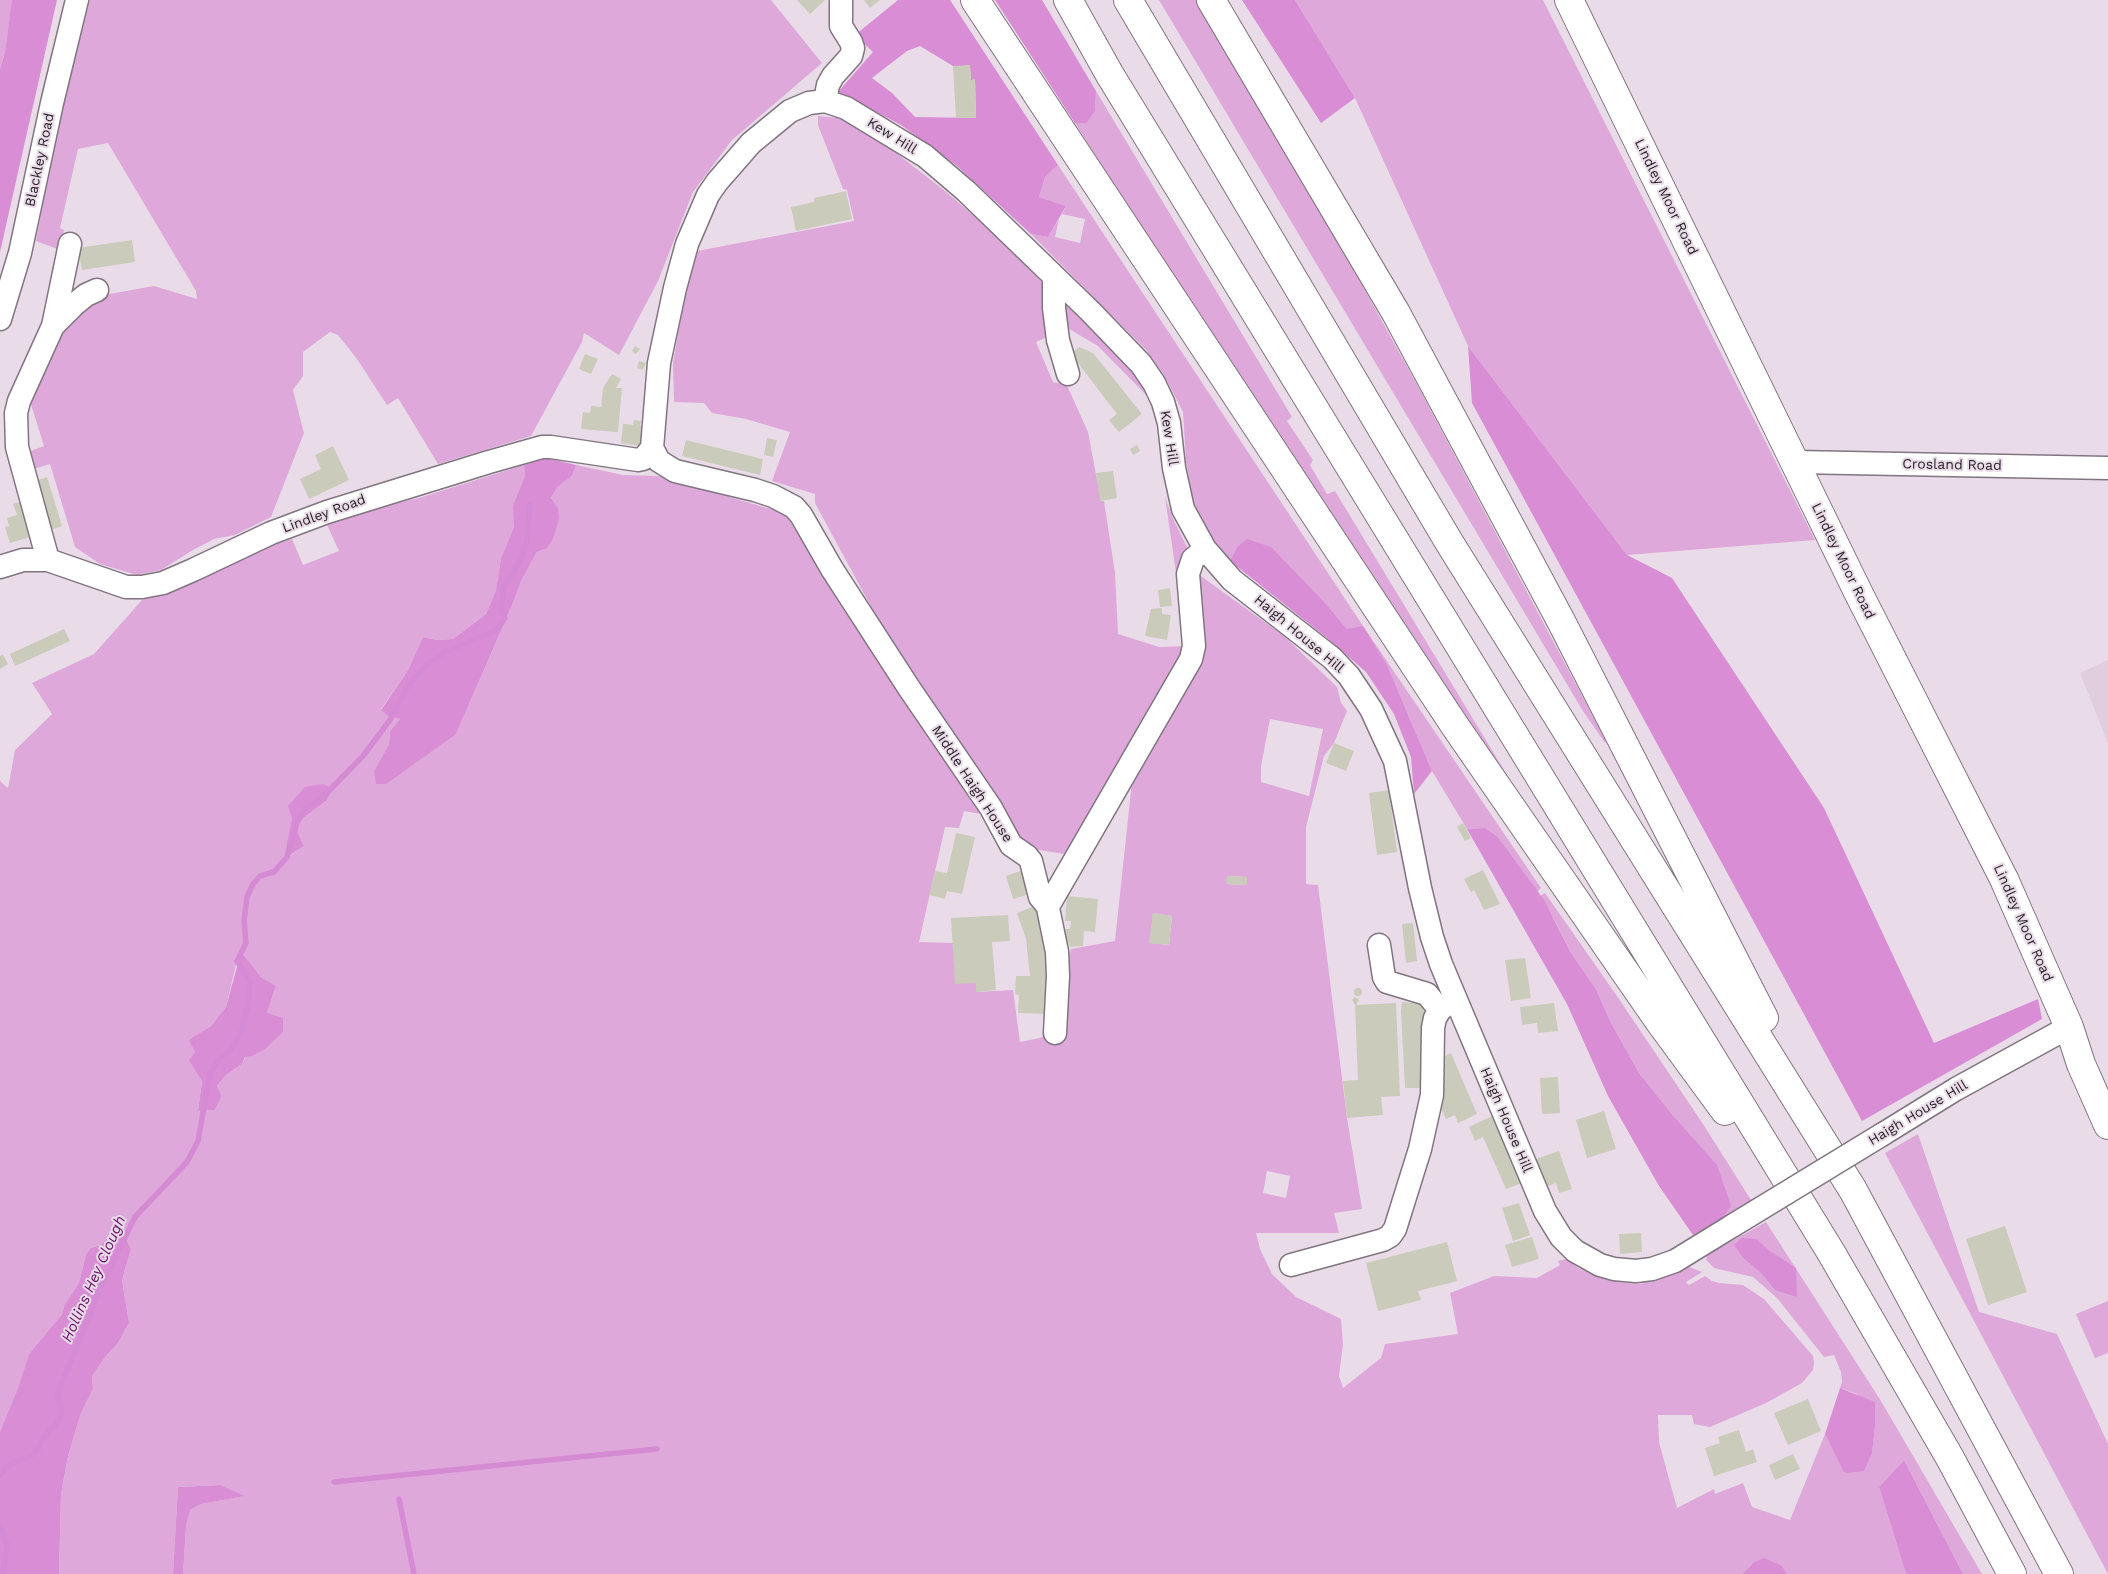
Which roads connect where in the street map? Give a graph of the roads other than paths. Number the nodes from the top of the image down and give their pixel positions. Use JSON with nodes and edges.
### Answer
{"nodes":[{"id":1,"x":77,"y":0,"type":"edge"},
{"id":2,"x":841,"y":0,"type":"edge"},
{"id":3,"x":975,"y":0,"type":"edge"},
{"id":4,"x":1068,"y":0,"type":"edge"},
{"id":5,"x":1128,"y":0,"type":"edge"},
{"id":6,"x":1211,"y":0,"type":"edge"},
{"id":7,"x":1569,"y":0,"type":"edge"},
{"id":8,"x":825,"y":101,"type":"junction"},
{"id":9,"x":70,"y":244,"type":"dead end"},
{"id":10,"x":1054,"y":278,"type":"junction"},
{"id":11,"x":97,"y":290,"type":"dead end"},
{"id":12,"x":0,"y":319,"type":"edge"},
{"id":13,"x":53,"y":326,"type":"junction"},
{"id":14,"x":1068,"y":374,"type":"dead end"},
{"id":15,"x":652,"y":448,"type":"junction"},
{"id":16,"x":1796,"y":462,"type":"junction"},
{"id":17,"x":2108,"y":468,"type":"edge"},
{"id":18,"x":1182,"y":509,"type":"joint"},
{"id":19,"x":1205,"y":549,"type":"junction"},
{"id":20,"x":48,"y":560,"type":"junction"},
{"id":21,"x":0,"y":567,"type":"edge"},
{"id":22,"x":1046,"y":903,"type":"junction"},
{"id":23,"x":1379,"y":945,"type":"dead end"},
{"id":24,"x":1448,"y":1004,"type":"junction"},
{"id":25,"x":2069,"y":1027,"type":"junction"},
{"id":26,"x":1055,"y":1033,"type":"dead end"},
{"id":27,"x":2108,"y":1125,"type":"edge"},
{"id":28,"x":1853,"y":1190,"type":"junction"},
{"id":29,"x":1832,"y":1254,"type":"junction"},
{"id":30,"x":1291,"y":1265,"type":"dead end"},
{"id":31,"x":2012,"y":1574,"type":"edge"},
{"id":32,"x":2059,"y":1574,"type":"edge"}],
"edges":[{"from":1,"to":12,"type":"street","name":"Blackley Road"},
{"from":2,"to":8,"type":"street"},
{"from":3,"to":29,"type":"main road"},
{"from":4,"to":29,"type":"main road"},
{"from":5,"to":28,"type":"main road"},
{"from":6,"to":28,"type":"main road"},
{"from":7,"to":16,"type":"main road","name":"Lindley Moor Road"},
{"from":8,"to":10,"type":"street","name":"Kew Hill"},
{"from":8,"to":15,"type":"street"},
{"from":9,"to":13,"type":"street"},
{"from":10,"to":14,"type":"street"},
{"from":10,"to":18,"type":"street","name":"Kew Hill"},
{"from":11,"to":13,"type":"street"},
{"from":13,"to":20,"type":"street"},
{"from":15,"to":20,"type":"street","name":"Lindley Road"},
{"from":15,"to":22,"type":"street","name":"Middle Haigh House"},
{"from":16,"to":17,"type":"street","name":"Crosland Road"},
{"from":16,"to":25,"type":"main road","name":"Lindley Moor Road"},
{"from":18,"to":19,"type":"street","name":"Haigh House Hill"},
{"from":19,"to":22,"type":"street"},
{"from":19,"to":24,"type":"street","name":"Haigh House Hill"},
{"from":20,"to":21,"type":"street","name":"Lindley Road"},
{"from":22,"to":26,"type":"street","name":"Middle Haigh House"},
{"from":23,"to":24,"type":"street"},
{"from":24,"to":25,"type":"street","name":"Haigh House Hill","bridge":true},
{"from":24,"to":30,"type":"street"},
{"from":25,"to":27,"type":"main road","name":"Lindley Moor Road"},
{"from":28,"to":32,"type":"main road"},
{"from":29,"to":31,"type":"main road"}]}
